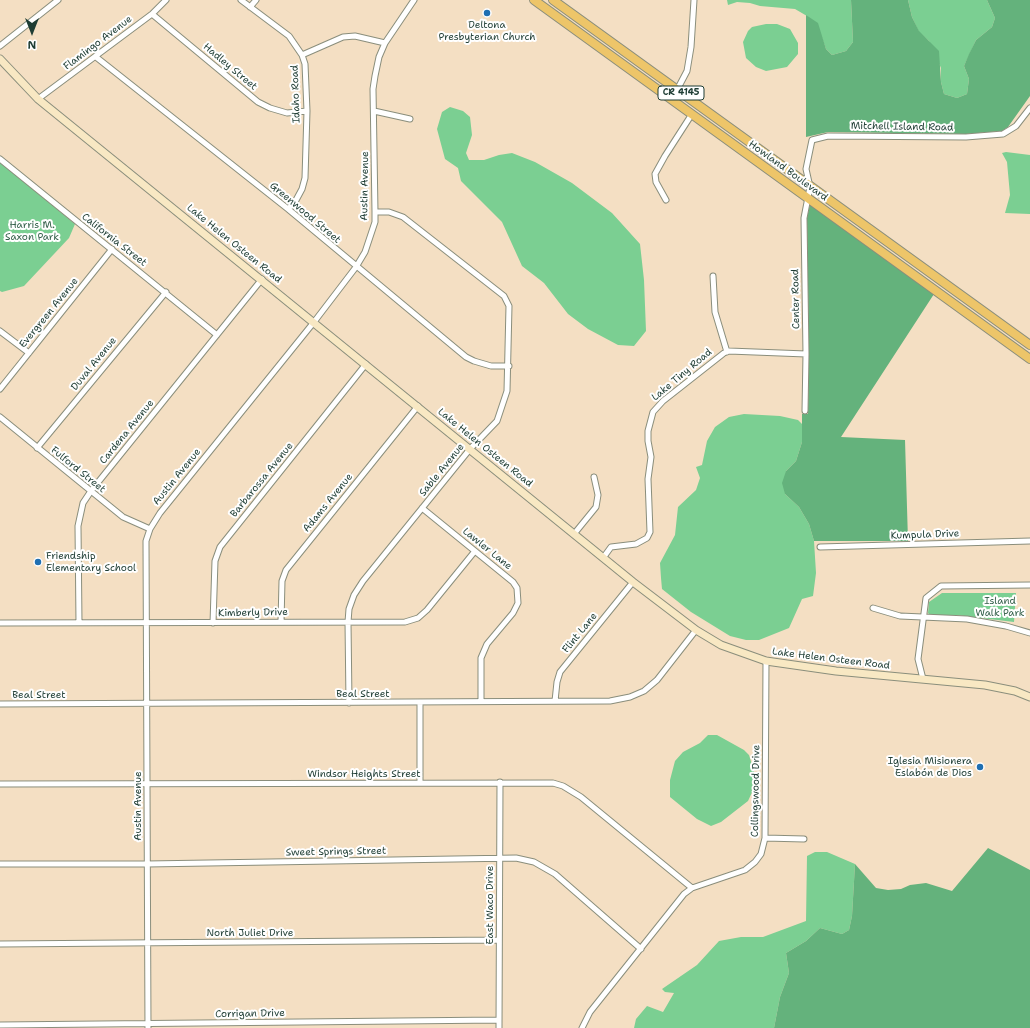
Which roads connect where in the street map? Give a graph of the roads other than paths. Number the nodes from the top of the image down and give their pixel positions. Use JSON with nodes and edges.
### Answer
{"nodes":[{"id":1,"x":58,"y":0,"type":"edge"},
{"id":2,"x":166,"y":0,"type":"edge"},
{"id":3,"x":241,"y":0,"type":"edge"},
{"id":4,"x":256,"y":0,"type":"edge"},
{"id":5,"x":414,"y":0,"type":"edge"},
{"id":6,"x":534,"y":0,"type":"edge"},
{"id":7,"x":553,"y":0,"type":"edge"},
{"id":8,"x":694,"y":0,"type":"edge"},
{"id":9,"x":250,"y":7,"type":"junction"},
{"id":10,"x":152,"y":14,"type":"junction"},
{"id":11,"x":385,"y":43,"type":"junction"},
{"id":12,"x":0,"y":46,"type":"edge"},
{"id":13,"x":302,"y":55,"type":"junction"},
{"id":14,"x":96,"y":57,"type":"junction"},
{"id":15,"x":0,"y":59,"type":"edge"},
{"id":16,"x":677,"y":90,"type":"junction"},
{"id":17,"x":38,"y":99,"type":"junction"},
{"id":18,"x":1030,"y":108,"type":"edge"},
{"id":19,"x":306,"y":111,"type":"junction"},
{"id":20,"x":374,"y":111,"type":"junction"},
{"id":21,"x":692,"y":114,"type":"junction"},
{"id":22,"x":410,"y":118,"type":"dead end"},
{"id":23,"x":0,"y":159,"type":"edge"},
{"id":24,"x":810,"y":187,"type":"junction"},
{"id":25,"x":808,"y":198,"type":"junction"},
{"id":26,"x":666,"y":200,"type":"dead end"},
{"id":27,"x":288,"y":209,"type":"junction"},
{"id":28,"x":375,"y":212,"type":"junction"},
{"id":29,"x":112,"y":249,"type":"junction"},
{"id":30,"x":356,"y":267,"type":"junction"},
{"id":31,"x":713,"y":276,"type":"dead end"},
{"id":32,"x":262,"y":279,"type":"junction"},
{"id":33,"x":166,"y":292,"type":"junction"},
{"id":34,"x":314,"y":322,"type":"junction"},
{"id":35,"x":0,"y":331,"type":"edge"},
{"id":36,"x":217,"y":334,"type":"junction"},
{"id":37,"x":1030,"y":345,"type":"edge"},
{"id":38,"x":727,"y":352,"type":"junction"},
{"id":39,"x":29,"y":353,"type":"junction"},
{"id":40,"x":806,"y":354,"type":"junction"},
{"id":41,"x":1030,"y":359,"type":"edge"},
{"id":42,"x":366,"y":364,"type":"junction"},
{"id":43,"x":509,"y":366,"type":"junction"},
{"id":44,"x":0,"y":389,"type":"edge"},
{"id":45,"x":418,"y":406,"type":"junction"},
{"id":46,"x":805,"y":411,"type":"dead end"},
{"id":47,"x":0,"y":417,"type":"edge"},
{"id":48,"x":37,"y":448,"type":"junction"},
{"id":49,"x":470,"y":449,"type":"junction"},
{"id":50,"x":594,"y":477,"type":"dead end"},
{"id":51,"x":91,"y":491,"type":"junction"},
{"id":52,"x":422,"y":508,"type":"junction"},
{"id":53,"x":150,"y":529,"type":"junction"},
{"id":54,"x":574,"y":534,"type":"junction"},
{"id":55,"x":1030,"y":541,"type":"edge"},
{"id":56,"x":820,"y":547,"type":"dead end"},
{"id":57,"x":475,"y":551,"type":"junction"},
{"id":58,"x":603,"y":558,"type":"junction"},
{"id":59,"x":633,"y":582,"type":"junction"},
{"id":60,"x":1030,"y":585,"type":"edge"},
{"id":61,"x":873,"y":608,"type":"dead end"},
{"id":62,"x":923,"y":618,"type":"junction"},
{"id":63,"x":147,"y":622,"type":"junction"},
{"id":64,"x":280,"y":622,"type":"junction"},
{"id":65,"x":348,"y":622,"type":"junction"},
{"id":66,"x":0,"y":623,"type":"edge"},
{"id":67,"x":79,"y":623,"type":"junction"},
{"id":68,"x":213,"y":623,"type":"junction"},
{"id":69,"x":696,"y":630,"type":"junction"},
{"id":70,"x":1030,"y":633,"type":"edge"},
{"id":71,"x":766,"y":661,"type":"junction"},
{"id":72,"x":923,"y":679,"type":"junction"},
{"id":73,"x":1030,"y":697,"type":"edge"},
{"id":74,"x":481,"y":701,"type":"junction"},
{"id":75,"x":555,"y":701,"type":"junction"},
{"id":76,"x":420,"y":702,"type":"junction"},
{"id":77,"x":349,"y":703,"type":"junction"},
{"id":78,"x":0,"y":704,"type":"edge"},
{"id":79,"x":148,"y":704,"type":"junction"},
{"id":80,"x":500,"y":782,"type":"junction"},
{"id":81,"x":146,"y":783,"type":"junction"},
{"id":82,"x":420,"y":783,"type":"junction"},
{"id":83,"x":0,"y":784,"type":"edge"},
{"id":84,"x":765,"y":838,"type":"junction"},
{"id":85,"x":804,"y":839,"type":"dead end"},
{"id":86,"x":499,"y":858,"type":"junction"},
{"id":87,"x":0,"y":864,"type":"edge"},
{"id":88,"x":147,"y":864,"type":"junction"},
{"id":89,"x":692,"y":888,"type":"junction"},
{"id":90,"x":499,"y":940,"type":"junction"},
{"id":91,"x":147,"y":943,"type":"junction"},
{"id":92,"x":0,"y":944,"type":"edge"},
{"id":93,"x":641,"y":949,"type":"junction"},
{"id":94,"x":499,"y":1020,"type":"junction"},
{"id":95,"x":0,"y":1025,"type":"edge"},
{"id":96,"x":148,"y":1026,"type":"edge"},
{"id":97,"x":499,"y":1028,"type":"edge"},
{"id":98,"x":582,"y":1028,"type":"edge"}],
"edges":[{"from":1,"to":12,"type":"street"},
{"from":2,"to":10,"type":"street","name":"Flamingo Avenue"},
{"from":3,"to":9,"type":"street","name":"Idaho Road"},
{"from":4,"to":9,"type":"street"},
{"from":5,"to":11,"type":"street","name":"Austin Avenue"},
{"from":6,"to":21,"type":"main road","name":"Howland Boulevard","number":"CR 4145"},
{"from":7,"to":16,"type":"main road","name":"Howland Boulevard","number":"CR 4145"},
{"from":8,"to":16,"type":"street"},
{"from":9,"to":13,"type":"street","name":"Idaho Road"},
{"from":10,"to":14,"type":"street","name":"Flamingo Avenue"},
{"from":10,"to":19,"type":"street","name":"Hadley Street"},
{"from":11,"to":13,"type":"street"},
{"from":11,"to":20,"type":"street","name":"Austin Avenue"},
{"from":13,"to":19,"type":"street","name":"Idaho Road"},
{"from":14,"to":17,"type":"street","name":"Flamingo Avenue"},
{"from":14,"to":27,"type":"street","name":"Greenwood Street"},
{"from":15,"to":17,"type":"street","name":"Lake Helen Osteen Road"},
{"from":16,"to":24,"type":"main road","name":"Howland Boulevard","number":"CR 4145"},
{"from":17,"to":32,"type":"street","name":"Lake Helen Osteen Road"},
{"from":18,"to":24,"type":"street","name":"Mitchell Island Road"},
{"from":19,"to":27,"type":"street","name":"Idaho Road"},
{"from":20,"to":22,"type":"street"},
{"from":20,"to":28,"type":"street","name":"Austin Avenue"},
{"from":21,"to":25,"type":"main road","name":"Howland Boulevard","number":"CR 4145"},
{"from":21,"to":26,"type":"street"},
{"from":23,"to":29,"type":"street","name":"California Street"},
{"from":24,"to":25,"type":"street","name":"Center Road"},
{"from":24,"to":37,"type":"main road","name":"Howland Boulevard","number":"CR 4145"},
{"from":25,"to":40,"type":"street","name":"Center Road"},
{"from":25,"to":41,"type":"main road","name":"Howland Boulevard","number":"CR 4145"},
{"from":27,"to":30,"type":"street","name":"Greenwood Street"},
{"from":28,"to":30,"type":"street","name":"Austin Avenue"},
{"from":28,"to":43,"type":"street","name":"Sable Avenue"},
{"from":29,"to":33,"type":"street","name":"California Street"},
{"from":29,"to":39,"type":"street","name":"Evergreen Avenue"},
{"from":30,"to":34,"type":"street","name":"Austin Avenue"},
{"from":30,"to":43,"type":"street","name":"Greenwood Street"},
{"from":31,"to":38,"type":"street"},
{"from":32,"to":34,"type":"street","name":"Lake Helen Osteen Road"},
{"from":32,"to":36,"type":"street","name":"Cardena Avenue"},
{"from":33,"to":36,"type":"street","name":"California Street"},
{"from":33,"to":48,"type":"street","name":"Duval Avenue"},
{"from":34,"to":42,"type":"street","name":"Lake Helen Osteen Road"},
{"from":34,"to":53,"type":"street","name":"Austin Avenue"},
{"from":35,"to":39,"type":"street"},
{"from":36,"to":51,"type":"street","name":"Cardena Avenue"},
{"from":38,"to":40,"type":"street","name":"Lake Tiny Road"},
{"from":38,"to":58,"type":"street","name":"Lake Tiny Road"},
{"from":39,"to":44,"type":"street","name":"Evergreen Avenue"},
{"from":40,"to":46,"type":"street","name":"Center Road"},
{"from":42,"to":45,"type":"street","name":"Lake Helen Osteen Road"},
{"from":42,"to":68,"type":"street","name":"Barbarossa Avenue"},
{"from":43,"to":49,"type":"street","name":"Sable Avenue"},
{"from":45,"to":49,"type":"street","name":"Lake Helen Osteen Road"},
{"from":45,"to":64,"type":"street","name":"Adams Avenue"},
{"from":47,"to":48,"type":"street","name":"Fulford Street"},
{"from":48,"to":51,"type":"street","name":"Fulford Street"},
{"from":49,"to":52,"type":"street","name":"Sable Avenue"},
{"from":49,"to":54,"type":"street","name":"Lake Helen Osteen Road"},
{"from":50,"to":54,"type":"street"},
{"from":51,"to":53,"type":"street","name":"Fulford Street"},
{"from":51,"to":67,"type":"street","name":"Cardena Avenue"},
{"from":52,"to":57,"type":"street","name":"Lawler Lane"},
{"from":52,"to":65,"type":"street","name":"Sable Avenue"},
{"from":53,"to":63,"type":"street","name":"Austin Avenue"},
{"from":54,"to":58,"type":"street","name":"Lake Helen Osteen Road"},
{"from":55,"to":56,"type":"street","name":"Kumpula Drive"},
{"from":57,"to":65,"type":"street","name":"Kimberly Drive"},
{"from":57,"to":74,"type":"street","name":"Lawler Lane"},
{"from":58,"to":59,"type":"street","name":"Lake Helen Osteen Road"},
{"from":59,"to":69,"type":"street","name":"Lake Helen Osteen Road"},
{"from":59,"to":75,"type":"street","name":"Flint Lane"},
{"from":60,"to":62,"type":"street"},
{"from":61,"to":62,"type":"street"},
{"from":62,"to":70,"type":"street"},
{"from":62,"to":72,"type":"street"},
{"from":63,"to":67,"type":"street","name":"Kimberly Drive"},
{"from":63,"to":68,"type":"street","name":"Kimberly Drive"},
{"from":63,"to":79,"type":"street","name":"Austin Avenue"},
{"from":64,"to":65,"type":"street","name":"Kimberly Drive"},
{"from":64,"to":68,"type":"street","name":"Kimberly Drive"},
{"from":65,"to":77,"type":"street","name":"Sable Avenue"},
{"from":66,"to":67,"type":"street","name":"Kimberly Drive"},
{"from":69,"to":71,"type":"street","name":"Lake Helen Osteen Road"},
{"from":69,"to":75,"type":"street","name":"Beal Street"},
{"from":71,"to":72,"type":"street","name":"Lake Helen Osteen Road"},
{"from":71,"to":84,"type":"street","name":"Collingswood Drive"},
{"from":72,"to":73,"type":"street","name":"Lake Helen Osteen Road"},
{"from":74,"to":75,"type":"street","name":"Beal Street"},
{"from":74,"to":76,"type":"street","name":"Beal Street"},
{"from":76,"to":77,"type":"street","name":"Beal Street"},
{"from":76,"to":82,"type":"street"},
{"from":77,"to":79,"type":"street","name":"Beal Street"},
{"from":78,"to":79,"type":"street","name":"Beal Street"},
{"from":79,"to":81,"type":"street","name":"Austin Avenue"},
{"from":80,"to":82,"type":"street","name":"Windsor Heights Street"},
{"from":80,"to":86,"type":"street","name":"East Waco Drive"},
{"from":80,"to":89,"type":"street","name":"Windsor Heights Street"},
{"from":81,"to":82,"type":"street","name":"Windsor Heights Street"},
{"from":81,"to":83,"type":"street","name":"Windsor Heights Street"},
{"from":81,"to":88,"type":"street","name":"Austin Avenue"},
{"from":84,"to":85,"type":"street"},
{"from":84,"to":89,"type":"street","name":"Collingswood Drive"},
{"from":86,"to":88,"type":"street","name":"Sweet Springs Street"},
{"from":86,"to":90,"type":"street","name":"East Waco Drive"},
{"from":86,"to":93,"type":"street","name":"Sweet Springs Street"},
{"from":87,"to":88,"type":"street","name":"Sweet Springs Street"},
{"from":88,"to":91,"type":"street","name":"Austin Avenue"},
{"from":89,"to":93,"type":"street","name":"Collingswood Drive"},
{"from":90,"to":91,"type":"street","name":"North Juliet Drive"},
{"from":90,"to":94,"type":"street","name":"East Waco Drive"},
{"from":91,"to":92,"type":"street","name":"North Juliet Drive"},
{"from":91,"to":96,"type":"street","name":"Austin Avenue"},
{"from":93,"to":98,"type":"street","name":"Collingswood Drive"},
{"from":94,"to":96,"type":"street","name":"Corrigan Drive"},
{"from":94,"to":97,"type":"street","name":"East Waco Drive"},
{"from":95,"to":96,"type":"street","name":"Corrigan Drive"}]}
